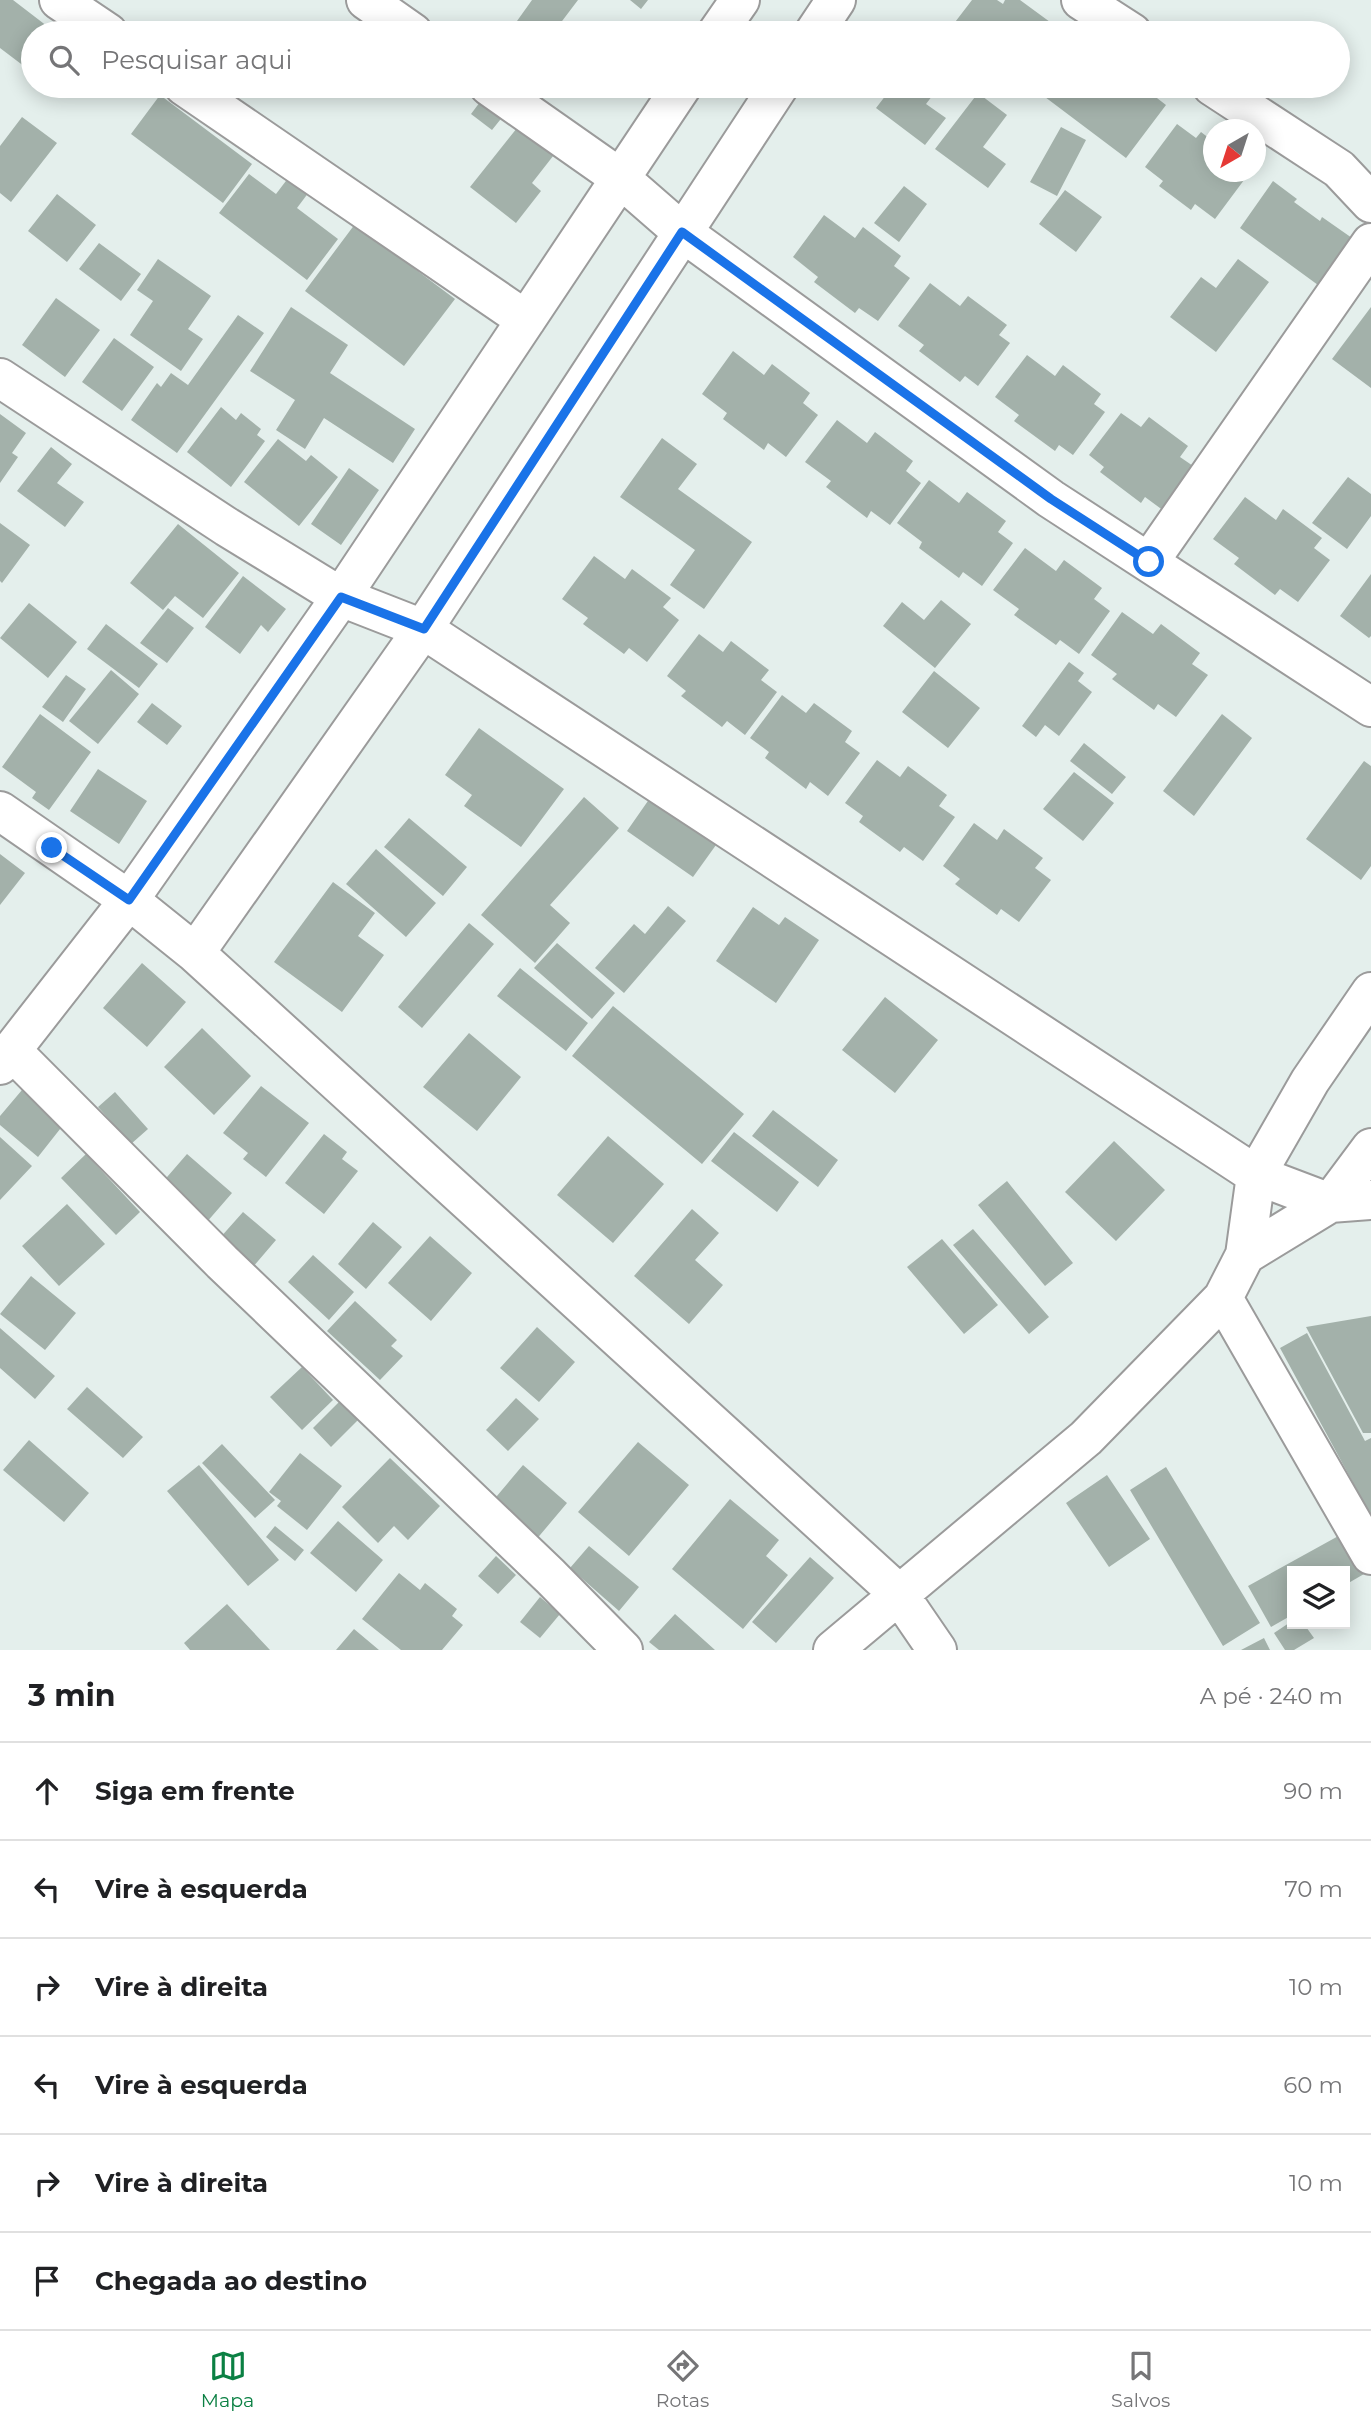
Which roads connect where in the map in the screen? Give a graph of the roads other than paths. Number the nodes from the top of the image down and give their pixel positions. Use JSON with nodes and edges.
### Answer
{"nodes":[{"id":1,"x":59,"y":0,"type":"edge"},
{"id":2,"x":366,"y":0,"type":"edge"},
{"id":3,"x":740,"y":0,"type":"edge"},
{"id":4,"x":836,"y":0,"type":"edge"},
{"id":5,"x":1081,"y":0,"type":"edge"},
{"id":6,"x":90,"y":21,"type":"edge"},
{"id":7,"x":396,"y":21,"type":"edge"},
{"id":8,"x":726,"y":21,"type":"edge"},
{"id":9,"x":822,"y":21,"type":"edge"},
{"id":10,"x":1113,"y":21,"type":"edge"},
{"id":11,"x":202,"y":98,"type":"edge"},
{"id":12,"x":506,"y":98,"type":"edge"},
{"id":13,"x":674,"y":98,"type":"edge"},
{"id":14,"x":771,"y":98,"type":"edge"},
{"id":15,"x":1230,"y":98,"type":"edge"},
{"id":16,"x":620,"y":177,"type":"junction"},
{"id":17,"x":1371,"y":203,"type":"edge"},
{"id":18,"x":682,"y":232,"type":"junction"},
{"id":19,"x":1371,"y":243,"type":"edge"},
{"id":20,"x":526,"y":320,"type":"junction"},
{"id":21,"x":0,"y":378,"type":"edge"},
{"id":22,"x":1149,"y":562,"type":"junction"},
{"id":23,"x":341,"y":597,"type":"junction"},
{"id":24,"x":424,"y":629,"type":"junction"},
{"id":25,"x":1371,"y":707,"type":"edge"},
{"id":26,"x":0,"y":811,"type":"edge"},
{"id":27,"x":129,"y":900,"type":"junction"},
{"id":28,"x":195,"y":953,"type":"junction"},
{"id":29,"x":1371,"y":992,"type":"edge"},
{"id":30,"x":6,"y":1058,"type":"edge"},
{"id":31,"x":1371,"y":1148,"type":"edge"},
{"id":32,"x":1256,"y":1175,"type":"junction"},
{"id":33,"x":1371,"y":1200,"type":"edge"},
{"id":34,"x":1330,"y":1203,"type":"junction"},
{"id":35,"x":1245,"y":1255,"type":"junction"},
{"id":36,"x":1223,"y":1298,"type":"junction"},
{"id":37,"x":1370,"y":1552,"type":"edge"},
{"id":38,"x":898,"y":1593,"type":"junction"},
{"id":39,"x":623,"y":1650,"type":"edge"},
{"id":40,"x":833,"y":1650,"type":"edge"},
{"id":41,"x":937,"y":1650,"type":"edge"}],
"edges":[{"from":1,"to":6,"type":"street"},
{"from":2,"to":7,"type":"street"},
{"from":3,"to":8,"type":"street"},
{"from":4,"to":9,"type":"street"},
{"from":5,"to":10,"type":"street"},
{"from":11,"to":20,"type":"street"},
{"from":12,"to":16,"type":"street"},
{"from":13,"to":16,"type":"street"},
{"from":14,"to":18,"type":"street"},
{"from":15,"to":17,"type":"street"},
{"from":16,"to":18,"type":"street"},
{"from":16,"to":20,"type":"street"},
{"from":18,"to":22,"type":"street"},
{"from":18,"to":24,"type":"street"},
{"from":19,"to":22,"type":"street"},
{"from":20,"to":23,"type":"street"},
{"from":21,"to":23,"type":"street"},
{"from":22,"to":25,"type":"street"},
{"from":23,"to":24,"type":"street"},
{"from":23,"to":27,"type":"street"},
{"from":24,"to":28,"type":"street"},
{"from":24,"to":32,"type":"street"},
{"from":26,"to":27,"type":"street"},
{"from":27,"to":28,"type":"street"},
{"from":27,"to":30,"type":"street"},
{"from":28,"to":38,"type":"street"},
{"from":29,"to":32,"type":"street"},
{"from":30,"to":39,"type":"street"},
{"from":31,"to":34,"type":"street"},
{"from":32,"to":34,"type":"street"},
{"from":32,"to":35,"type":"street"},
{"from":33,"to":34,"type":"street"},
{"from":34,"to":35,"type":"street"},
{"from":35,"to":36,"type":"street"},
{"from":36,"to":37,"type":"street"},
{"from":36,"to":38,"type":"street"},
{"from":38,"to":40,"type":"street"},
{"from":38,"to":41,"type":"street"}]}
